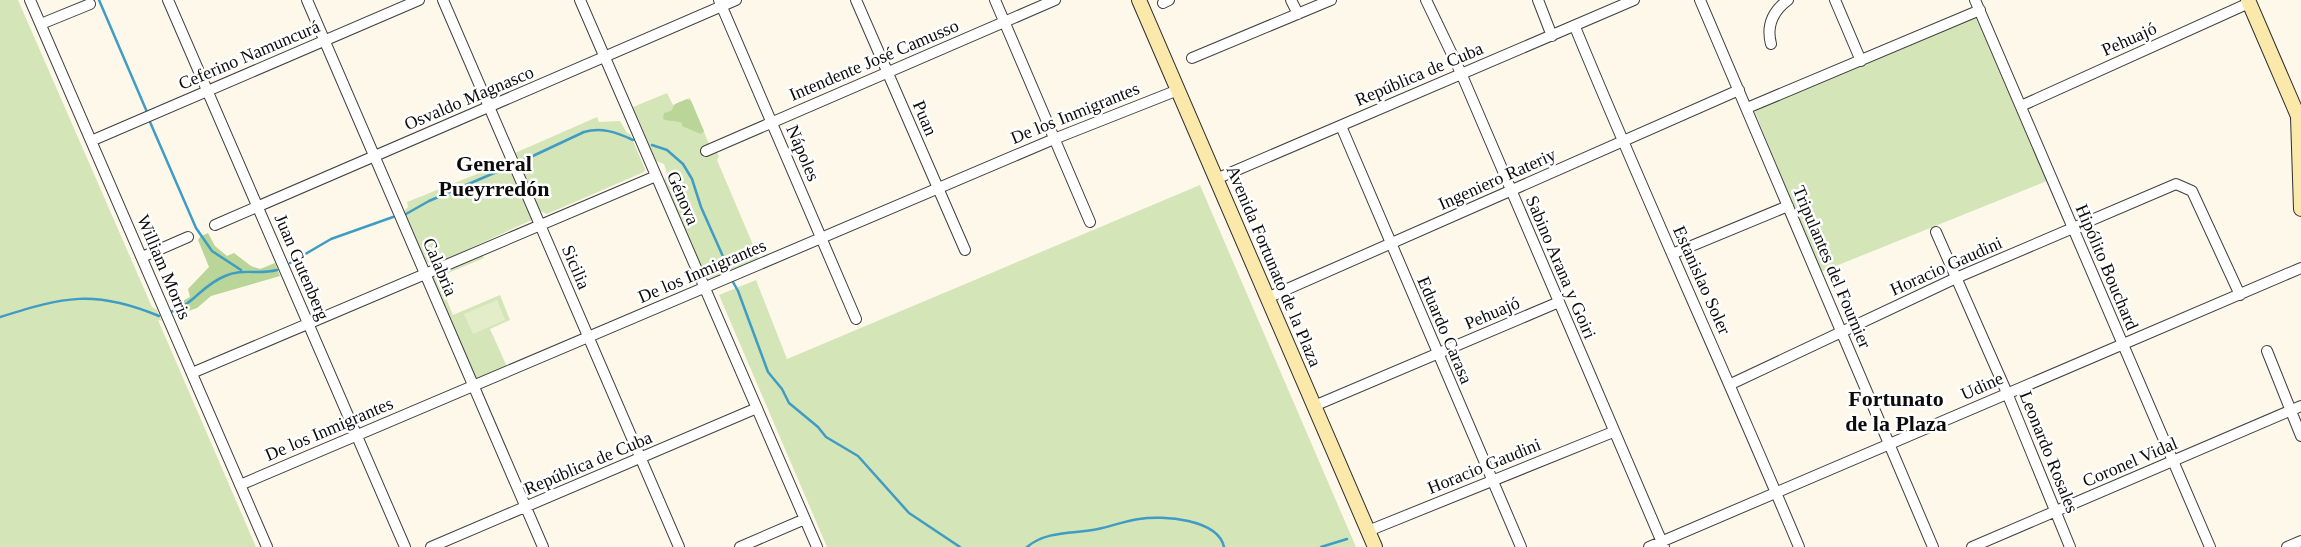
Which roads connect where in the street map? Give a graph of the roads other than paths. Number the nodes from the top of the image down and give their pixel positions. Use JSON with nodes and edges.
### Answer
{"nodes":[{"id":1,"x":30,"y":0,"type":"edge"},
{"id":2,"x":168,"y":0,"type":"edge"},
{"id":3,"x":307,"y":0,"type":"edge"},
{"id":4,"x":419,"y":0,"type":"edge"},
{"id":5,"x":443,"y":0,"type":"edge"},
{"id":6,"x":580,"y":0,"type":"edge"},
{"id":7,"x":736,"y":0,"type":"edge"},
{"id":8,"x":856,"y":0,"type":"edge"},
{"id":9,"x":995,"y":0,"type":"edge"},
{"id":10,"x":1055,"y":0,"type":"edge"},
{"id":11,"x":1139,"y":0,"type":"edge"},
{"id":12,"x":1291,"y":0,"type":"edge"},
{"id":13,"x":1331,"y":0,"type":"edge"},
{"id":14,"x":1426,"y":0,"type":"edge"},
{"id":15,"x":1538,"y":0,"type":"edge"},
{"id":16,"x":1634,"y":0,"type":"edge"},
{"id":17,"x":1700,"y":0,"type":"edge"},
{"id":18,"x":1788,"y":0,"type":"edge"},
{"id":19,"x":1834,"y":0,"type":"edge"},
{"id":20,"x":1975,"y":0,"type":"edge"},
{"id":21,"x":2249,"y":1,"type":"edge"},
{"id":22,"x":720,"y":3,"type":"edge"},
{"id":23,"x":90,"y":4,"type":"dead end"},
{"id":24,"x":1980,"y":10,"type":"junction"},
{"id":25,"x":1298,"y":14,"type":"junction"},
{"id":26,"x":1004,"y":22,"type":"junction"},
{"id":27,"x":41,"y":24,"type":"junction"},
{"id":28,"x":1575,"y":27,"type":"junction"},
{"id":29,"x":1552,"y":36,"type":"junction"},
{"id":30,"x":324,"y":41,"type":"junction"},
{"id":31,"x":1771,"y":44,"type":"dead end"},
{"id":32,"x":605,"y":57,"type":"junction"},
{"id":33,"x":1192,"y":58,"type":"dead end"},
{"id":34,"x":1861,"y":61,"type":"junction"},
{"id":35,"x":888,"y":72,"type":"junction"},
{"id":36,"x":1461,"y":73,"type":"junction"},
{"id":37,"x":208,"y":90,"type":"junction"},
{"id":38,"x":1178,"y":90,"type":"junction"},
{"id":39,"x":1739,"y":90,"type":"junction"},
{"id":40,"x":489,"y":106,"type":"junction"},
{"id":41,"x":2021,"y":106,"type":"junction"},
{"id":42,"x":1747,"y":108,"type":"junction"},
{"id":43,"x":2300,"y":120,"type":"edge"},
{"id":44,"x":772,"y":122,"type":"junction"},
{"id":45,"x":1341,"y":126,"type":"junction"},
{"id":46,"x":1054,"y":139,"type":"junction"},
{"id":47,"x":91,"y":141,"type":"junction"},
{"id":48,"x":1623,"y":143,"type":"junction"},
{"id":49,"x":706,"y":151,"type":"dead end"},
{"id":50,"x":374,"y":156,"type":"junction"},
{"id":51,"x":656,"y":176,"type":"junction"},
{"id":52,"x":1216,"y":179,"type":"junction"},
{"id":53,"x":938,"y":188,"type":"junction"},
{"id":54,"x":1511,"y":190,"type":"junction"},
{"id":55,"x":258,"y":206,"type":"junction"},
{"id":56,"x":1788,"y":206,"type":"junction"},
{"id":57,"x":2301,"y":209,"type":"edge"},
{"id":58,"x":1090,"y":222,"type":"dead end"},
{"id":59,"x":214,"y":225,"type":"dead end"},
{"id":60,"x":540,"y":225,"type":"junction"},
{"id":61,"x":2073,"y":228,"type":"junction"},
{"id":62,"x":1936,"y":232,"type":"dead end"},
{"id":63,"x":188,"y":237,"type":"dead end"},
{"id":64,"x":822,"y":238,"type":"junction"},
{"id":65,"x":1390,"y":244,"type":"junction"},
{"id":66,"x":965,"y":250,"type":"dead end"},
{"id":67,"x":1672,"y":254,"type":"junction"},
{"id":68,"x":142,"y":257,"type":"junction"},
{"id":69,"x":2301,"y":268,"type":"edge"},
{"id":70,"x":425,"y":274,"type":"junction"},
{"id":71,"x":1956,"y":278,"type":"junction"},
{"id":72,"x":705,"y":287,"type":"junction"},
{"id":73,"x":2240,"y":295,"type":"junction"},
{"id":74,"x":1268,"y":298,"type":"junction"},
{"id":75,"x":1559,"y":302,"type":"junction"},
{"id":76,"x":856,"y":319,"type":"dead end"},
{"id":77,"x":309,"y":323,"type":"junction"},
{"id":78,"x":1841,"y":330,"type":"junction"},
{"id":79,"x":588,"y":337,"type":"junction"},
{"id":80,"x":2123,"y":345,"type":"junction"},
{"id":81,"x":2267,"y":351,"type":"dead end"},
{"id":82,"x":1437,"y":354,"type":"junction"},
{"id":83,"x":192,"y":372,"type":"junction"},
{"id":84,"x":1731,"y":384,"type":"junction"},
{"id":85,"x":474,"y":386,"type":"junction"},
{"id":86,"x":2007,"y":392,"type":"junction"},
{"id":87,"x":1314,"y":406,"type":"junction"},
{"id":88,"x":2301,"y":406,"type":"edge"},
{"id":89,"x":757,"y":408,"type":"junction"},
{"id":90,"x":2290,"y":411,"type":"junction"},
{"id":91,"x":1613,"y":432,"type":"junction"},
{"id":92,"x":356,"y":435,"type":"junction"},
{"id":93,"x":2301,"y":436,"type":"edge"},
{"id":94,"x":1889,"y":445,"type":"junction"},
{"id":95,"x":641,"y":458,"type":"junction"},
{"id":96,"x":2173,"y":461,"type":"junction"},
{"id":97,"x":1492,"y":479,"type":"junction"},
{"id":98,"x":240,"y":484,"type":"junction"},
{"id":99,"x":1777,"y":494,"type":"junction"},
{"id":100,"x":526,"y":507,"type":"junction"},
{"id":101,"x":2055,"y":512,"type":"junction"},
{"id":102,"x":805,"y":519,"type":"junction"},
{"id":103,"x":1368,"y":531,"type":"junction"},
{"id":104,"x":2301,"y":541,"type":"edge"},
{"id":105,"x":1663,"y":544,"type":"edge"},
{"id":106,"x":267,"y":547,"type":"edge"},
{"id":107,"x":405,"y":547,"type":"edge"},
{"id":108,"x":431,"y":547,"type":"edge"},
{"id":109,"x":543,"y":547,"type":"edge"},
{"id":110,"x":679,"y":547,"type":"edge"},
{"id":111,"x":740,"y":547,"type":"edge"},
{"id":112,"x":817,"y":547,"type":"edge"},
{"id":113,"x":1375,"y":547,"type":"edge"},
{"id":114,"x":1521,"y":547,"type":"edge"},
{"id":115,"x":1649,"y":547,"type":"edge"},
{"id":116,"x":1799,"y":547,"type":"edge"},
{"id":117,"x":1933,"y":547,"type":"edge"},
{"id":118,"x":1972,"y":547,"type":"edge"},
{"id":119,"x":2070,"y":547,"type":"edge"},
{"id":120,"x":2210,"y":547,"type":"edge"},
{"id":121,"x":2287,"y":547,"type":"edge"}],
"edges":[{"from":1,"to":27,"type":"street","name":"William Morris"},
{"from":2,"to":37,"type":"street","name":"Juan Gutenberg"},
{"from":3,"to":30,"type":"street","name":"Calabria"},
{"from":4,"to":30,"type":"street","name":"Ceferino Namuncurá"},
{"from":5,"to":40,"type":"street","name":"Sicilia"},
{"from":6,"to":32,"type":"street","name":"Génova"},
{"from":7,"to":22,"type":"street","name":"Osvaldo Magnasco"},
{"from":8,"to":35,"type":"street","name":"Puan"},
{"from":9,"to":26,"type":"street"},
{"from":10,"to":26,"type":"street","name":"Intendente José Camusso"},
{"from":11,"to":38,"type":"main road","name":"Avenida Fortunato de la Plaza"},
{"from":12,"to":25,"type":"street"},
{"from":13,"to":25,"type":"street"},
{"from":14,"to":36,"type":"street","name":"Sabino Arana y Goiri"},
{"from":15,"to":29,"type":"street"},
{"from":16,"to":28,"type":"street","name":"República de Cuba"},
{"from":17,"to":39,"type":"street","name":"Tripulantes del Fournier"},
{"from":18,"to":31,"type":"street"},
{"from":19,"to":34,"type":"street"},
{"from":20,"to":24,"type":"street","name":"Hipólito Bouchard"},
{"from":21,"to":41,"type":"street","name":"Pehuajó"},
{"from":21,"to":43,"type":"main road"},
{"from":22,"to":32,"type":"street","name":"Osvaldo Magnasco"},
{"from":22,"to":44,"type":"street","name":"Nápoles"},
{"from":23,"to":27,"type":"street"},
{"from":24,"to":34,"type":"street"},
{"from":24,"to":41,"type":"street","name":"Hipólito Bouchard"},
{"from":25,"to":33,"type":"street"},
{"from":26,"to":35,"type":"street","name":"Intendente José Camusso"},
{"from":26,"to":46,"type":"street"},
{"from":27,"to":47,"type":"street","name":"William Morris"},
{"from":28,"to":29,"type":"street","name":"República de Cuba"},
{"from":28,"to":48,"type":"street","name":"Estanislao Soler"},
{"from":29,"to":36,"type":"street","name":"República de Cuba"},
{"from":30,"to":37,"type":"street","name":"Ceferino Namuncurá"},
{"from":30,"to":50,"type":"street","name":"Calabria"},
{"from":32,"to":40,"type":"street","name":"Osvaldo Magnasco"},
{"from":32,"to":51,"type":"street","name":"Génova"},
{"from":34,"to":42,"type":"street"},
{"from":35,"to":44,"type":"street","name":"Intendente José Camusso"},
{"from":35,"to":53,"type":"street","name":"Puan"},
{"from":36,"to":45,"type":"street","name":"República de Cuba"},
{"from":36,"to":54,"type":"street","name":"Sabino Arana y Goiri"},
{"from":37,"to":47,"type":"street","name":"Ceferino Namuncurá"},
{"from":37,"to":55,"type":"street","name":"Juan Gutenberg"},
{"from":38,"to":46,"type":"street","name":"De los Inmigrantes"},
{"from":38,"to":52,"type":"main road","name":"Avenida Fortunato de la Plaza"},
{"from":39,"to":42,"type":"street","name":"Tripulantes del Fournier"},
{"from":39,"to":48,"type":"street","name":"Ingeniero Rateriy"},
{"from":40,"to":50,"type":"street","name":"Osvaldo Magnasco"},
{"from":40,"to":60,"type":"street","name":"Sicilia"},
{"from":41,"to":61,"type":"street","name":"Hipólito Bouchard"},
{"from":42,"to":56,"type":"street","name":"Tripulantes del Fournier"},
{"from":43,"to":57,"type":"main road"},
{"from":44,"to":49,"type":"street","name":"Intendente José Camusso"},
{"from":44,"to":64,"type":"street","name":"Nápoles"},
{"from":45,"to":52,"type":"street","name":"República de Cuba"},
{"from":45,"to":65,"type":"street","name":"Eduardo Carasa"},
{"from":46,"to":53,"type":"street","name":"De los Inmigrantes"},
{"from":46,"to":58,"type":"street"},
{"from":47,"to":68,"type":"street","name":"William Morris"},
{"from":48,"to":54,"type":"street","name":"Ingeniero Rateriy"},
{"from":48,"to":67,"type":"street","name":"Estanislao Soler"},
{"from":50,"to":55,"type":"street","name":"Osvaldo Magnasco"},
{"from":50,"to":70,"type":"street","name":"Calabria"},
{"from":51,"to":60,"type":"street"},
{"from":51,"to":72,"type":"street","name":"Génova"},
{"from":52,"to":74,"type":"main road","name":"Avenida Fortunato de la Plaza"},
{"from":53,"to":64,"type":"street","name":"De los Inmigrantes"},
{"from":53,"to":66,"type":"street","name":"Puan"},
{"from":54,"to":65,"type":"street","name":"Ingeniero Rateriy"},
{"from":54,"to":75,"type":"street","name":"Sabino Arana y Goiri"},
{"from":55,"to":59,"type":"street","name":"Osvaldo Magnasco"},
{"from":55,"to":77,"type":"street","name":"Juan Gutenberg"},
{"from":56,"to":67,"type":"street"},
{"from":56,"to":78,"type":"street","name":"Tripulantes del Fournier"},
{"from":60,"to":70,"type":"street"},
{"from":60,"to":79,"type":"street","name":"Sicilia"},
{"from":61,"to":71,"type":"street","name":"Horacio Gaudini"},
{"from":61,"to":73,"type":"street","name":"Horacio Gaudini"},
{"from":61,"to":80,"type":"street","name":"Hipólito Bouchard"},
{"from":62,"to":71,"type":"street","name":"Leonardo Rosales"},
{"from":63,"to":68,"type":"street"},
{"from":64,"to":72,"type":"street","name":"De los Inmigrantes"},
{"from":64,"to":76,"type":"street","name":"Nápoles"},
{"from":65,"to":74,"type":"street","name":"Ingeniero Rateriy"},
{"from":65,"to":82,"type":"street","name":"Eduardo Carasa"},
{"from":67,"to":84,"type":"street","name":"Estanislao Soler"},
{"from":68,"to":83,"type":"street","name":"William Morris"},
{"from":69,"to":73,"type":"street","name":"Udine"},
{"from":70,"to":77,"type":"street"},
{"from":70,"to":85,"type":"street","name":"Calabria"},
{"from":71,"to":78,"type":"street","name":"Horacio Gaudini"},
{"from":71,"to":86,"type":"street","name":"Leonardo Rosales"},
{"from":72,"to":79,"type":"street","name":"De los Inmigrantes"},
{"from":72,"to":89,"type":"street","name":"Génova"},
{"from":73,"to":80,"type":"street","name":"Udine"},
{"from":74,"to":87,"type":"main road","name":"Avenida Fortunato de la Plaza"},
{"from":75,"to":82,"type":"street","name":"Pehuajó"},
{"from":75,"to":91,"type":"street","name":"Sabino Arana y Goiri"},
{"from":77,"to":83,"type":"street"},
{"from":77,"to":92,"type":"street","name":"Juan Gutenberg"},
{"from":78,"to":84,"type":"street","name":"Horacio Gaudini"},
{"from":78,"to":94,"type":"street","name":"Tripulantes del Fournier"},
{"from":79,"to":85,"type":"street","name":"De los Inmigrantes"},
{"from":79,"to":95,"type":"street","name":"Sicilia"},
{"from":80,"to":86,"type":"street","name":"Udine"},
{"from":80,"to":96,"type":"street","name":"Hipólito Bouchard"},
{"from":81,"to":90,"type":"street"},
{"from":82,"to":87,"type":"street","name":"Pehuajó"},
{"from":82,"to":97,"type":"street","name":"Eduardo Carasa"},
{"from":83,"to":98,"type":"street","name":"William Morris"},
{"from":84,"to":99,"type":"street","name":"Estanislao Soler"},
{"from":85,"to":92,"type":"street","name":"De los Inmigrantes"},
{"from":85,"to":100,"type":"street","name":"Calabria"},
{"from":86,"to":94,"type":"street","name":"Udine"},
{"from":86,"to":101,"type":"street","name":"Leonardo Rosales"},
{"from":87,"to":103,"type":"main road","name":"Avenida Fortunato de la Plaza"},
{"from":88,"to":90,"type":"street","name":"Coronel Vidal"},
{"from":89,"to":95,"type":"street","name":"República de Cuba"},
{"from":89,"to":102,"type":"street","name":"Génova"},
{"from":90,"to":93,"type":"street"},
{"from":90,"to":96,"type":"street","name":"Coronel Vidal"},
{"from":91,"to":97,"type":"street","name":"Horacio Gaudini"},
{"from":91,"to":105,"type":"street","name":"Sabino Arana y Goiri"},
{"from":92,"to":98,"type":"street","name":"De los Inmigrantes"},
{"from":92,"to":107,"type":"street","name":"Juan Gutenberg"},
{"from":94,"to":99,"type":"street","name":"Udine"},
{"from":94,"to":117,"type":"street","name":"Tripulantes del Fournier"},
{"from":95,"to":100,"type":"street","name":"República de Cuba"},
{"from":95,"to":110,"type":"street","name":"Sicilia"},
{"from":96,"to":101,"type":"street","name":"Coronel Vidal"},
{"from":96,"to":120,"type":"street","name":"Hipólito Bouchard"},
{"from":97,"to":103,"type":"street","name":"Horacio Gaudini"},
{"from":97,"to":114,"type":"street","name":"Eduardo Carasa"},
{"from":98,"to":106,"type":"street","name":"William Morris"},
{"from":99,"to":105,"type":"street","name":"Udine"},
{"from":99,"to":116,"type":"street","name":"Estanislao Soler"},
{"from":100,"to":108,"type":"street","name":"República de Cuba"},
{"from":100,"to":109,"type":"street","name":"Calabria"},
{"from":101,"to":118,"type":"street","name":"Coronel Vidal"},
{"from":101,"to":119,"type":"street","name":"Leonardo Rosales"},
{"from":102,"to":111,"type":"street"},
{"from":102,"to":112,"type":"street","name":"Génova"},
{"from":103,"to":113,"type":"main road","name":"Avenida Fortunato de la Plaza"},
{"from":104,"to":121,"type":"street"},
{"from":105,"to":115,"type":"street","name":"Udine"}]}
